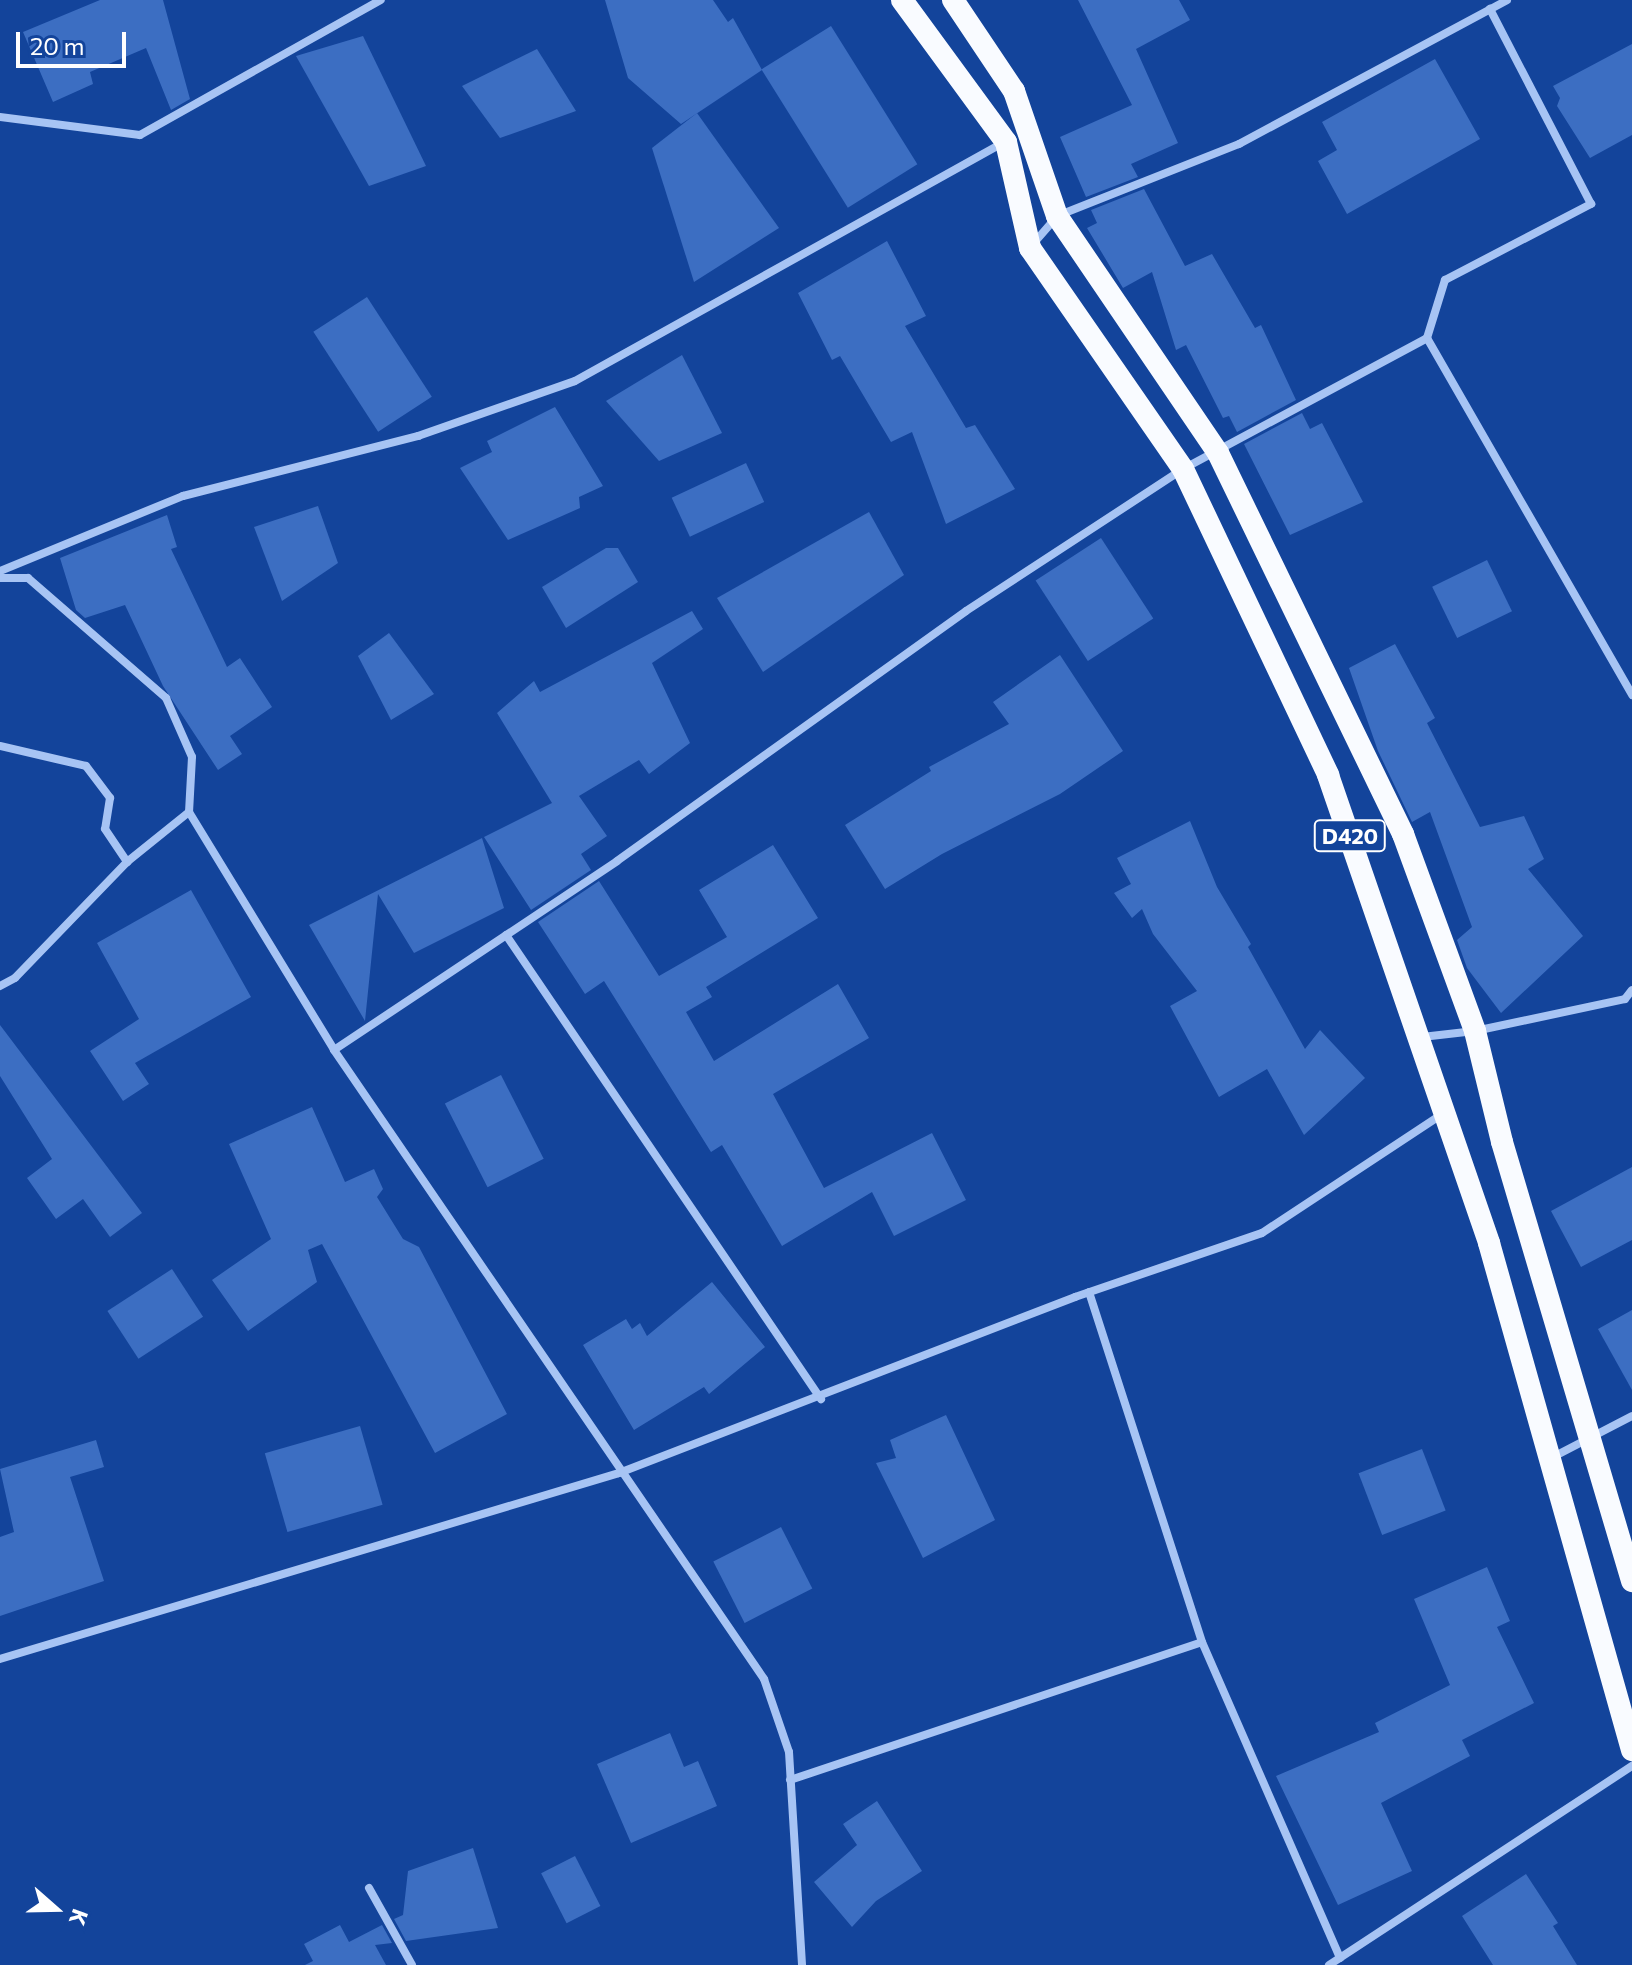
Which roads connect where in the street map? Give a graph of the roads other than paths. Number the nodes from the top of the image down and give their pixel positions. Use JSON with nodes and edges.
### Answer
{"nodes":[{"id":1,"x":381,"y":0,"type":"edge"},
{"id":2,"x":902,"y":0,"type":"edge"},
{"id":3,"x":953,"y":0,"type":"edge"},
{"id":4,"x":1507,"y":0,"type":"edge"},
{"id":5,"x":1490,"y":9,"type":"junction"},
{"id":6,"x":0,"y":117,"type":"edge"},
{"id":7,"x":1006,"y":142,"type":"junction"},
{"id":8,"x":1057,"y":216,"type":"junction"},
{"id":9,"x":1030,"y":248,"type":"junction"},
{"id":10,"x":1427,"y":338,"type":"junction"},
{"id":11,"x":1218,"y":453,"type":"junction"},
{"id":12,"x":1183,"y":469,"type":"junction"},
{"id":13,"x":0,"y":571,"type":"edge"},
{"id":14,"x":0,"y":578,"type":"edge"},
{"id":15,"x":1632,"y":695,"type":"edge"},
{"id":16,"x":0,"y":746,"type":"edge"},
{"id":17,"x":189,"y":812,"type":"junction"},
{"id":18,"x":127,"y":862,"type":"junction"},
{"id":19,"x":506,"y":935,"type":"junction"},
{"id":20,"x":0,"y":986,"type":"edge"},
{"id":21,"x":1632,"y":990,"type":"edge"},
{"id":22,"x":1475,"y":1031,"type":"junction"},
{"id":23,"x":1421,"y":1037,"type":"junction"},
{"id":24,"x":334,"y":1050,"type":"junction"},
{"id":25,"x":1445,"y":1112,"type":"junction"},
{"id":26,"x":1089,"y":1292,"type":"junction"},
{"id":27,"x":821,"y":1399,"type":"junction"},
{"id":28,"x":1632,"y":1416,"type":"edge"},
{"id":29,"x":1592,"y":1439,"type":"junction"},
{"id":30,"x":1553,"y":1457,"type":"junction"},
{"id":31,"x":619,"y":1473,"type":"junction"},
{"id":32,"x":1632,"y":1581,"type":"edge"},
{"id":33,"x":1202,"y":1642,"type":"junction"},
{"id":34,"x":0,"y":1659,"type":"edge"},
{"id":35,"x":1632,"y":1750,"type":"edge"},
{"id":36,"x":1632,"y":1766,"type":"edge"},
{"id":37,"x":790,"y":1780,"type":"junction"},
{"id":38,"x":369,"y":1888,"type":"dead end"},
{"id":39,"x":1340,"y":1958,"type":"junction"},
{"id":40,"x":412,"y":1965,"type":"edge"},
{"id":41,"x":802,"y":1965,"type":"edge"},
{"id":42,"x":1329,"y":1965,"type":"edge"}],
"edges":[{"from":1,"to":6,"type":"street"},
{"from":2,"to":7,"type":"highway","number":"D420"},
{"from":3,"to":8,"type":"highway","number":"D420"},
{"from":4,"to":5,"type":"street"},
{"from":5,"to":8,"type":"street"},
{"from":5,"to":10,"type":"street"},
{"from":7,"to":9,"type":"highway","number":"D420"},
{"from":7,"to":13,"type":"street"},
{"from":8,"to":9,"type":"street"},
{"from":8,"to":11,"type":"highway","number":"D420"},
{"from":9,"to":12,"type":"highway","number":"D420"},
{"from":10,"to":11,"type":"street"},
{"from":10,"to":15,"type":"street"},
{"from":11,"to":12,"type":"street"},
{"from":11,"to":22,"type":"highway","number":"D420"},
{"from":12,"to":19,"type":"street"},
{"from":12,"to":23,"type":"highway","number":"D420"},
{"from":14,"to":17,"type":"street"},
{"from":16,"to":18,"type":"street"},
{"from":17,"to":18,"type":"street"},
{"from":17,"to":24,"type":"street"},
{"from":18,"to":20,"type":"street"},
{"from":19,"to":24,"type":"street"},
{"from":19,"to":27,"type":"street"},
{"from":21,"to":22,"type":"street"},
{"from":22,"to":23,"type":"street"},
{"from":22,"to":29,"type":"highway","number":"D420"},
{"from":23,"to":25,"type":"highway","number":"D420"},
{"from":24,"to":31,"type":"street"},
{"from":25,"to":26,"type":"street"},
{"from":25,"to":30,"type":"highway","number":"D420"},
{"from":26,"to":27,"type":"street"},
{"from":26,"to":33,"type":"street"},
{"from":27,"to":31,"type":"street"},
{"from":28,"to":29,"type":"street"},
{"from":29,"to":30,"type":"street"},
{"from":29,"to":32,"type":"highway","number":"D420"},
{"from":30,"to":35,"type":"highway","number":"D420"},
{"from":31,"to":34,"type":"street"},
{"from":31,"to":37,"type":"street"},
{"from":33,"to":37,"type":"street"},
{"from":33,"to":39,"type":"street"},
{"from":36,"to":39,"type":"street"},
{"from":37,"to":41,"type":"street"},
{"from":38,"to":40,"type":"street"},
{"from":39,"to":42,"type":"street"}]}
